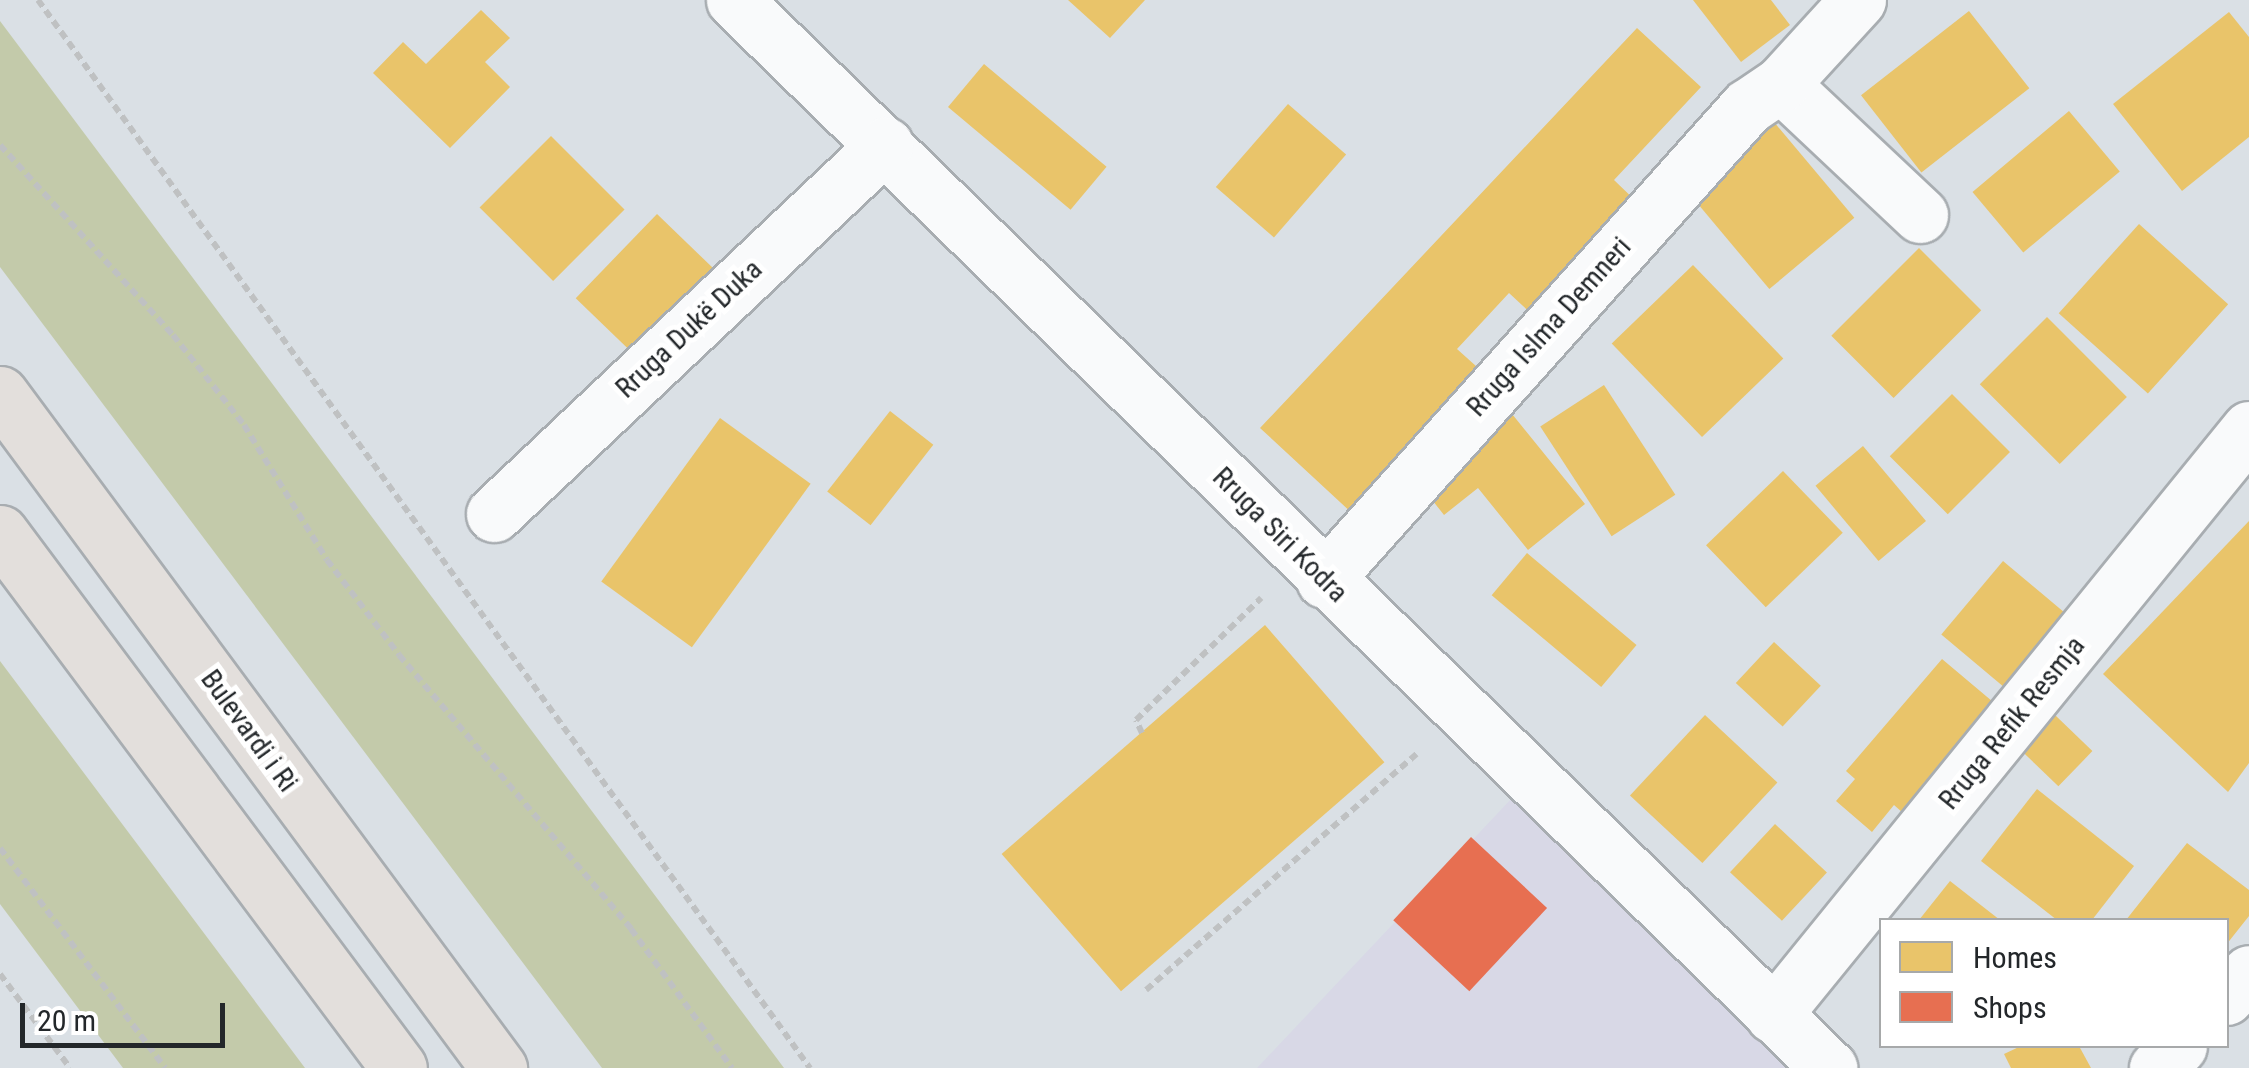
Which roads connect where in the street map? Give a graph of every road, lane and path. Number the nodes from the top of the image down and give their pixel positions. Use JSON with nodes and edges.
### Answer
{"nodes":[{"id":1,"x":38,"y":0,"type":"edge"},
{"id":2,"x":734,"y":0,"type":"edge"},
{"id":3,"x":1858,"y":0,"type":"edge"},
{"id":4,"x":1781,"y":84,"type":"junction"},
{"id":5,"x":0,"y":144,"type":"edge"},
{"id":6,"x":885,"y":144,"type":"junction"},
{"id":7,"x":1920,"y":215,"type":"dead end"},
{"id":8,"x":0,"y":394,"type":"edge"},
{"id":9,"x":2249,"y":428,"type":"edge"},
{"id":10,"x":494,"y":514,"type":"dead end"},
{"id":11,"x":0,"y":534,"type":"edge"},
{"id":12,"x":1313,"y":568,"type":"junction"},
{"id":13,"x":1463,"y":713,"type":"junction"},
{"id":14,"x":1142,"y":733,"type":"dead end"},
{"id":15,"x":0,"y":848,"type":"edge"},
{"id":16,"x":2249,"y":973,"type":"edge"},
{"id":17,"x":0,"y":974,"type":"edge"},
{"id":18,"x":1146,"y":990,"type":"dead end"},
{"id":19,"x":2229,"y":993,"type":"edge"},
{"id":20,"x":1773,"y":1016,"type":"junction"},
{"id":21,"x":2177,"y":1048,"type":"edge"},
{"id":22,"x":70,"y":1068,"type":"edge"},
{"id":23,"x":165,"y":1068,"type":"edge"},
{"id":24,"x":399,"y":1068,"type":"edge"},
{"id":25,"x":499,"y":1068,"type":"edge"},
{"id":26,"x":732,"y":1068,"type":"edge"},
{"id":27,"x":810,"y":1068,"type":"edge"},
{"id":28,"x":1829,"y":1068,"type":"edge"},
{"id":29,"x":2157,"y":1068,"type":"edge"}],
"edges":[{"from":1,"to":27,"type":"path"},
{"from":2,"to":6,"type":"street","name":"Rruga Siri Kodra"},
{"from":3,"to":4,"type":"street","name":"Rruga Islma Demneri"},
{"from":4,"to":7,"type":"street"},
{"from":4,"to":12,"type":"street","name":"Rruga Islma Demneri"},
{"from":5,"to":26,"type":"path"},
{"from":6,"to":10,"type":"street","name":"Rruga Dukë Duka"},
{"from":6,"to":12,"type":"street","name":"Rruga Siri Kodra"},
{"from":8,"to":25,"type":"main road","name":"Bulevardi i Ri"},
{"from":9,"to":20,"type":"street","name":"Rruga Refik Resmja"},
{"from":11,"to":24,"type":"main road"},
{"from":12,"to":13,"type":"street","name":"Rruga Siri Kodra"},
{"from":12,"to":14,"type":"path"},
{"from":13,"to":18,"type":"path"},
{"from":13,"to":20,"type":"street","name":"Rruga Siri Kodra"},
{"from":15,"to":23,"type":"path"},
{"from":16,"to":19,"type":"street"},
{"from":17,"to":22,"type":"path"},
{"from":20,"to":28,"type":"street","name":"Rruga Siri Kodra"},
{"from":21,"to":29,"type":"street"}]}
